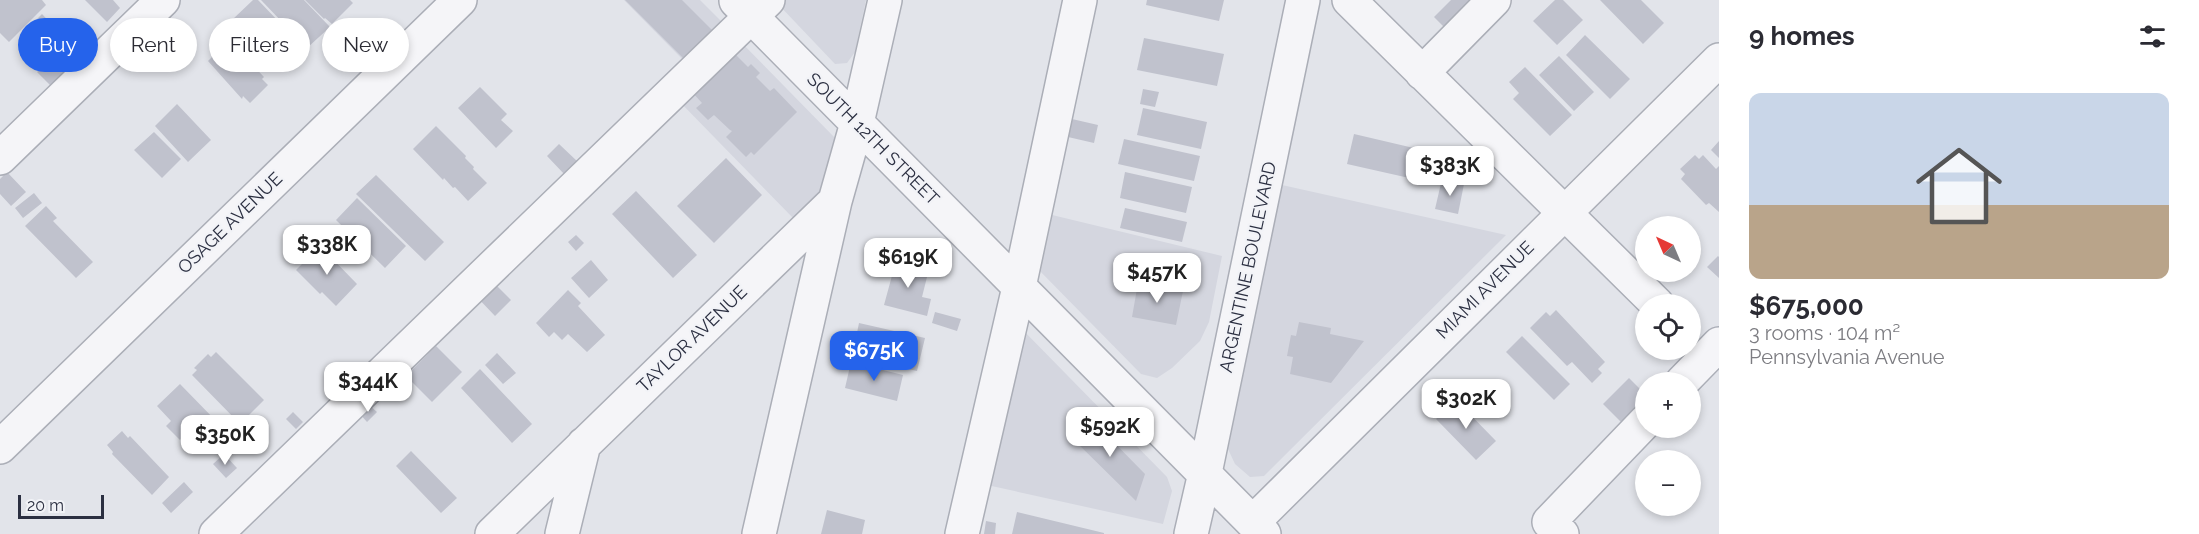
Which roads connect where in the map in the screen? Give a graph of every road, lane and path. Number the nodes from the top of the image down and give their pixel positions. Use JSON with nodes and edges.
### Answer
{"nodes":[{"id":1,"x":163,"y":0,"type":"edge"},
{"id":2,"x":460,"y":0,"type":"edge"},
{"id":3,"x":885,"y":0,"type":"edge"},
{"id":4,"x":1080,"y":0,"type":"edge"},
{"id":5,"x":1303,"y":0,"type":"edge"},
{"id":6,"x":1349,"y":0,"type":"edge"},
{"id":7,"x":1494,"y":0,"type":"edge"},
{"id":8,"x":751,"y":5,"type":"edge"},
{"id":9,"x":1719,"y":60,"type":"edge"},
{"id":10,"x":1422,"y":73,"type":"junction"},
{"id":11,"x":857,"y":123,"type":"junction"},
{"id":12,"x":0,"y":158,"type":"edge"},
{"id":13,"x":835,"y":201,"type":"junction"},
{"id":14,"x":1564,"y":212,"type":"junction"},
{"id":15,"x":1019,"y":287,"type":"junction"},
{"id":16,"x":1647,"y":294,"type":"edge"},
{"id":17,"x":1709,"y":351,"type":"edge"},
{"id":18,"x":1691,"y":372,"type":"edge"},
{"id":19,"x":1635,"y":433,"type":"edge"},
{"id":20,"x":585,"y":444,"type":"junction"},
{"id":21,"x":0,"y":447,"type":"edge"},
{"id":22,"x":1205,"y":473,"type":"junction"},
{"id":23,"x":1258,"y":528,"type":"edge"},
{"id":24,"x":1549,"y":530,"type":"edge"},
{"id":25,"x":216,"y":534,"type":"edge"},
{"id":26,"x":492,"y":534,"type":"edge"},
{"id":27,"x":562,"y":534,"type":"edge"},
{"id":28,"x":759,"y":534,"type":"edge"},
{"id":29,"x":962,"y":534,"type":"edge"},
{"id":30,"x":1191,"y":534,"type":"edge"}],
"edges":[{"from":1,"to":12,"type":"street"},
{"from":2,"to":21,"type":"street","name":"OSAGE AVENUE"},
{"from":3,"to":11,"type":"street"},
{"from":4,"to":15,"type":"street"},
{"from":5,"to":22,"type":"street","name":"ARGENTINE BOULEVARD"},
{"from":6,"to":10,"type":"street"},
{"from":7,"to":10,"type":"street"},
{"from":8,"to":11,"type":"street","name":"SOUTH 12TH STREET"},
{"from":8,"to":25,"type":"street"},
{"from":9,"to":14,"type":"street","name":"MIAMI AVENUE"},
{"from":10,"to":14,"type":"street"},
{"from":11,"to":13,"type":"street"},
{"from":11,"to":15,"type":"street","name":"SOUTH 12TH STREET"},
{"from":13,"to":20,"type":"street","name":"TAYLOR AVENUE"},
{"from":13,"to":28,"type":"street"},
{"from":14,"to":16,"type":"street"},
{"from":14,"to":23,"type":"street","name":"MIAMI AVENUE"},
{"from":15,"to":22,"type":"street","name":"SOUTH 12TH STREET"},
{"from":15,"to":29,"type":"street"},
{"from":17,"to":18,"type":"street"},
{"from":19,"to":24,"type":"street"},
{"from":20,"to":26,"type":"street","name":"TAYLOR AVENUE"},
{"from":20,"to":27,"type":"street"},
{"from":22,"to":23,"type":"street","name":"SOUTH 12TH STREET"},
{"from":22,"to":30,"type":"street","name":"ARGENTINE BOULEVARD"}]}
